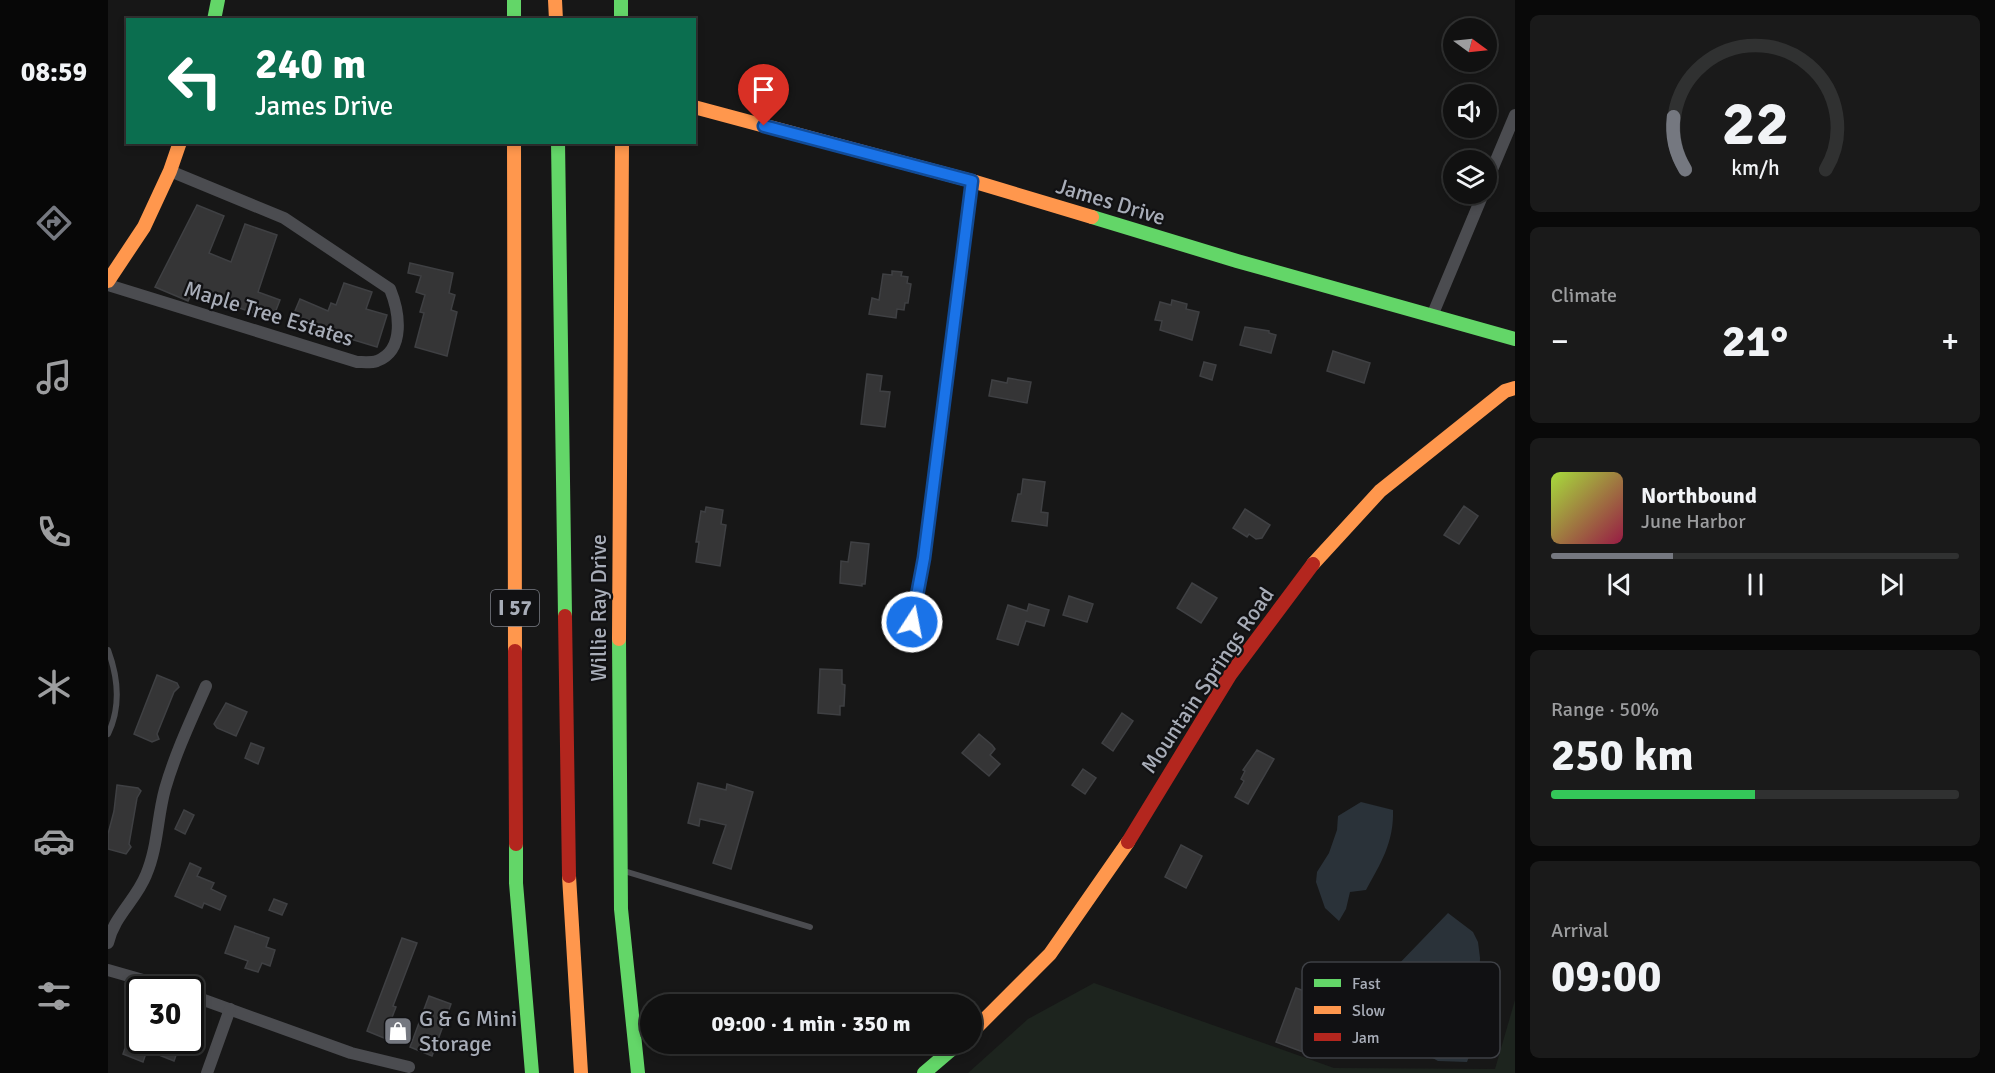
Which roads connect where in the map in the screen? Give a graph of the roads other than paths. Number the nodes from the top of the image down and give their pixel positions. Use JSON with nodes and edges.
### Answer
{"nodes":[{"id":1,"x":218,"y":0,"type":"edge"},
{"id":2,"x":514,"y":0,"type":"edge"},
{"id":3,"x":555,"y":0,"type":"edge"},
{"id":4,"x":621,"y":0,"type":"edge"},
{"id":5,"x":214,"y":18,"type":"edge"},
{"id":6,"x":514,"y":18,"type":"edge"},
{"id":7,"x":556,"y":18,"type":"edge"},
{"id":8,"x":621,"y":18,"type":"edge"},
{"id":9,"x":696,"y":108,"type":"edge"},
{"id":10,"x":1515,"y":115,"type":"edge"},
{"id":11,"x":179,"y":144,"type":"edge"},
{"id":12,"x":514,"y":144,"type":"edge"},
{"id":13,"x":558,"y":144,"type":"edge"},
{"id":14,"x":622,"y":144,"type":"edge"},
{"id":15,"x":1497,"y":158,"type":"edge"},
{"id":16,"x":170,"y":171,"type":"junction"},
{"id":17,"x":972,"y":181,"type":"junction"},
{"id":18,"x":1479,"y":204,"type":"edge"},
{"id":19,"x":109,"y":277,"type":"edge"},
{"id":20,"x":1432,"y":316,"type":"junction"},
{"id":21,"x":1515,"y":339,"type":"edge"},
{"id":22,"x":1515,"y":388,"type":"edge"},
{"id":23,"x":912,"y":622,"type":"dead end"},
{"id":24,"x":108,"y":650,"type":"edge"},
{"id":25,"x":206,"y":686,"type":"dead end"},
{"id":26,"x":115,"y":708,"type":"junction"},
{"id":27,"x":108,"y":718,"type":"edge"},
{"id":28,"x":108,"y":734,"type":"edge"},
{"id":29,"x":621,"y":870,"type":"junction"},
{"id":30,"x":810,"y":927,"type":"dead end"},
{"id":31,"x":108,"y":943,"type":"edge"},
{"id":32,"x":108,"y":970,"type":"edge"},
{"id":33,"x":129,"y":976,"type":"edge"},
{"id":34,"x":204,"y":1000,"type":"edge"},
{"id":35,"x":230,"y":1009,"type":"junction"},
{"id":36,"x":982,"y":1023,"type":"edge"},
{"id":37,"x":946,"y":1054,"type":"edge"},
{"id":38,"x":409,"y":1067,"type":"dead end"},
{"id":39,"x":207,"y":1073,"type":"edge"},
{"id":40,"x":532,"y":1073,"type":"edge"},
{"id":41,"x":581,"y":1073,"type":"edge"},
{"id":42,"x":638,"y":1073,"type":"edge"},
{"id":43,"x":924,"y":1073,"type":"edge"}],
"edges":[{"from":1,"to":5,"type":"main road"},
{"from":2,"to":6,"type":"main road"},
{"from":3,"to":7,"type":"main road"},
{"from":4,"to":8,"type":"main road"},
{"from":9,"to":17,"type":"main road","name":"James Drive"},
{"from":10,"to":15,"type":"street"},
{"from":11,"to":16,"type":"main road"},
{"from":12,"to":40,"type":"main road","number":"I 57"},
{"from":13,"to":41,"type":"main road","number":"I 57"},
{"from":14,"to":29,"type":"main road","name":"Willie Ray Drive"},
{"from":16,"to":19,"type":"main road"},
{"from":16,"to":19,"type":"street","name":"Maple Tree Estates"},
{"from":17,"to":20,"type":"main road","name":"James Drive"},
{"from":17,"to":23,"type":"street"},
{"from":18,"to":20,"type":"street"},
{"from":20,"to":21,"type":"main road","name":"James Drive"},
{"from":22,"to":36,"type":"main road","name":"Mountain Springs Road"},
{"from":24,"to":26,"type":"lane"},
{"from":25,"to":31,"type":"street"},
{"from":26,"to":27,"type":"lane"},
{"from":26,"to":28,"type":"lane"},
{"from":29,"to":30,"type":"lane"},
{"from":29,"to":42,"type":"main road","name":"Willie Ray Drive"},
{"from":32,"to":33,"type":"street"},
{"from":34,"to":35,"type":"street"},
{"from":35,"to":38,"type":"street"},
{"from":35,"to":39,"type":"street"},
{"from":37,"to":43,"type":"main road"}]}
